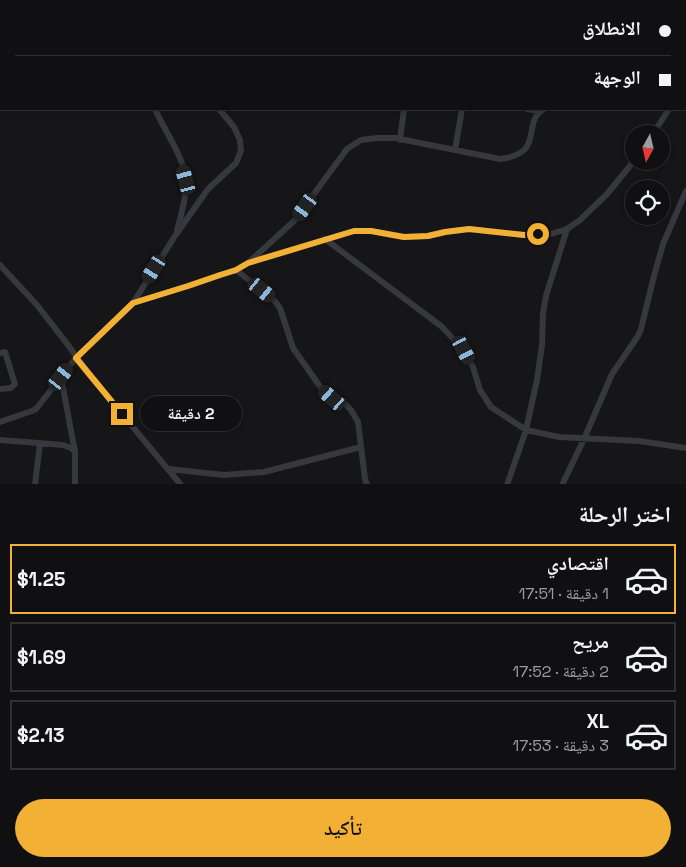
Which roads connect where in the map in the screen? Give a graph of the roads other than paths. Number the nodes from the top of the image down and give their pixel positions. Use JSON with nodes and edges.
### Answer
{"nodes":[{"id":1,"x":156,"y":110,"type":"edge"},
{"id":2,"x":220,"y":110,"type":"edge"},
{"id":3,"x":404,"y":110,"type":"edge"},
{"id":4,"x":462,"y":110,"type":"edge"},
{"id":5,"x":542,"y":110,"type":"edge"},
{"id":6,"x":668,"y":110,"type":"edge"},
{"id":7,"x":659,"y":125,"type":"edge"},
{"id":8,"x":400,"y":140,"type":"junction"},
{"id":9,"x":455,"y":150,"type":"junction"},
{"id":10,"x":627,"y":170,"type":"edge"},
{"id":11,"x":686,"y":190,"type":"edge"},
{"id":12,"x":567,"y":229,"type":"junction"},
{"id":13,"x":175,"y":236,"type":"junction"},
{"id":14,"x":325,"y":239,"type":"junction"},
{"id":15,"x":248,"y":263,"type":"junction"},
{"id":16,"x":0,"y":265,"type":"edge"},
{"id":17,"x":236,"y":270,"type":"junction"},
{"id":18,"x":133,"y":303,"type":"junction"},
{"id":19,"x":0,"y":346,"type":"edge"},
{"id":20,"x":3,"y":352,"type":"edge"},
{"id":21,"x":76,"y":358,"type":"junction"},
{"id":22,"x":61,"y":377,"type":"junction"},
{"id":23,"x":0,"y":389,"type":"edge"},
{"id":24,"x":0,"y":422,"type":"edge"},
{"id":25,"x":526,"y":430,"type":"junction"},
{"id":26,"x":584,"y":439,"type":"junction"},
{"id":27,"x":0,"y":440,"type":"edge"},
{"id":28,"x":40,"y":443,"type":"junction"},
{"id":29,"x":361,"y":447,"type":"junction"},
{"id":30,"x":686,"y":448,"type":"edge"},
{"id":31,"x":75,"y":452,"type":"junction"},
{"id":32,"x":169,"y":470,"type":"junction"},
{"id":33,"x":36,"y":484,"type":"edge"},
{"id":34,"x":75,"y":484,"type":"edge"},
{"id":35,"x":181,"y":484,"type":"edge"},
{"id":36,"x":367,"y":484,"type":"edge"},
{"id":37,"x":507,"y":484,"type":"edge"},
{"id":38,"x":562,"y":484,"type":"edge"}],
"edges":[{"from":1,"to":13,"type":"street"},
{"from":2,"to":13,"type":"street"},
{"from":3,"to":8,"type":"street"},
{"from":4,"to":9,"type":"street"},
{"from":5,"to":9,"type":"street"},
{"from":6,"to":7,"type":"street"},
{"from":8,"to":9,"type":"street"},
{"from":8,"to":15,"type":"street"},
{"from":10,"to":12,"type":"street"},
{"from":11,"to":26,"type":"street"},
{"from":12,"to":14,"type":"street"},
{"from":12,"to":25,"type":"street"},
{"from":13,"to":18,"type":"street"},
{"from":14,"to":15,"type":"street"},
{"from":14,"to":25,"type":"street"},
{"from":15,"to":17,"type":"street"},
{"from":16,"to":21,"type":"street"},
{"from":17,"to":18,"type":"street"},
{"from":17,"to":29,"type":"street"},
{"from":18,"to":21,"type":"street"},
{"from":19,"to":20,"type":"street"},
{"from":20,"to":23,"type":"street"},
{"from":21,"to":22,"type":"street"},
{"from":21,"to":32,"type":"street"},
{"from":22,"to":24,"type":"street"},
{"from":22,"to":31,"type":"street"},
{"from":25,"to":26,"type":"street"},
{"from":25,"to":37,"type":"street"},
{"from":26,"to":30,"type":"street"},
{"from":26,"to":38,"type":"street"},
{"from":27,"to":28,"type":"street"},
{"from":28,"to":31,"type":"street"},
{"from":28,"to":33,"type":"street"},
{"from":29,"to":32,"type":"street"},
{"from":29,"to":36,"type":"street"},
{"from":31,"to":34,"type":"street"},
{"from":32,"to":35,"type":"street"}]}
